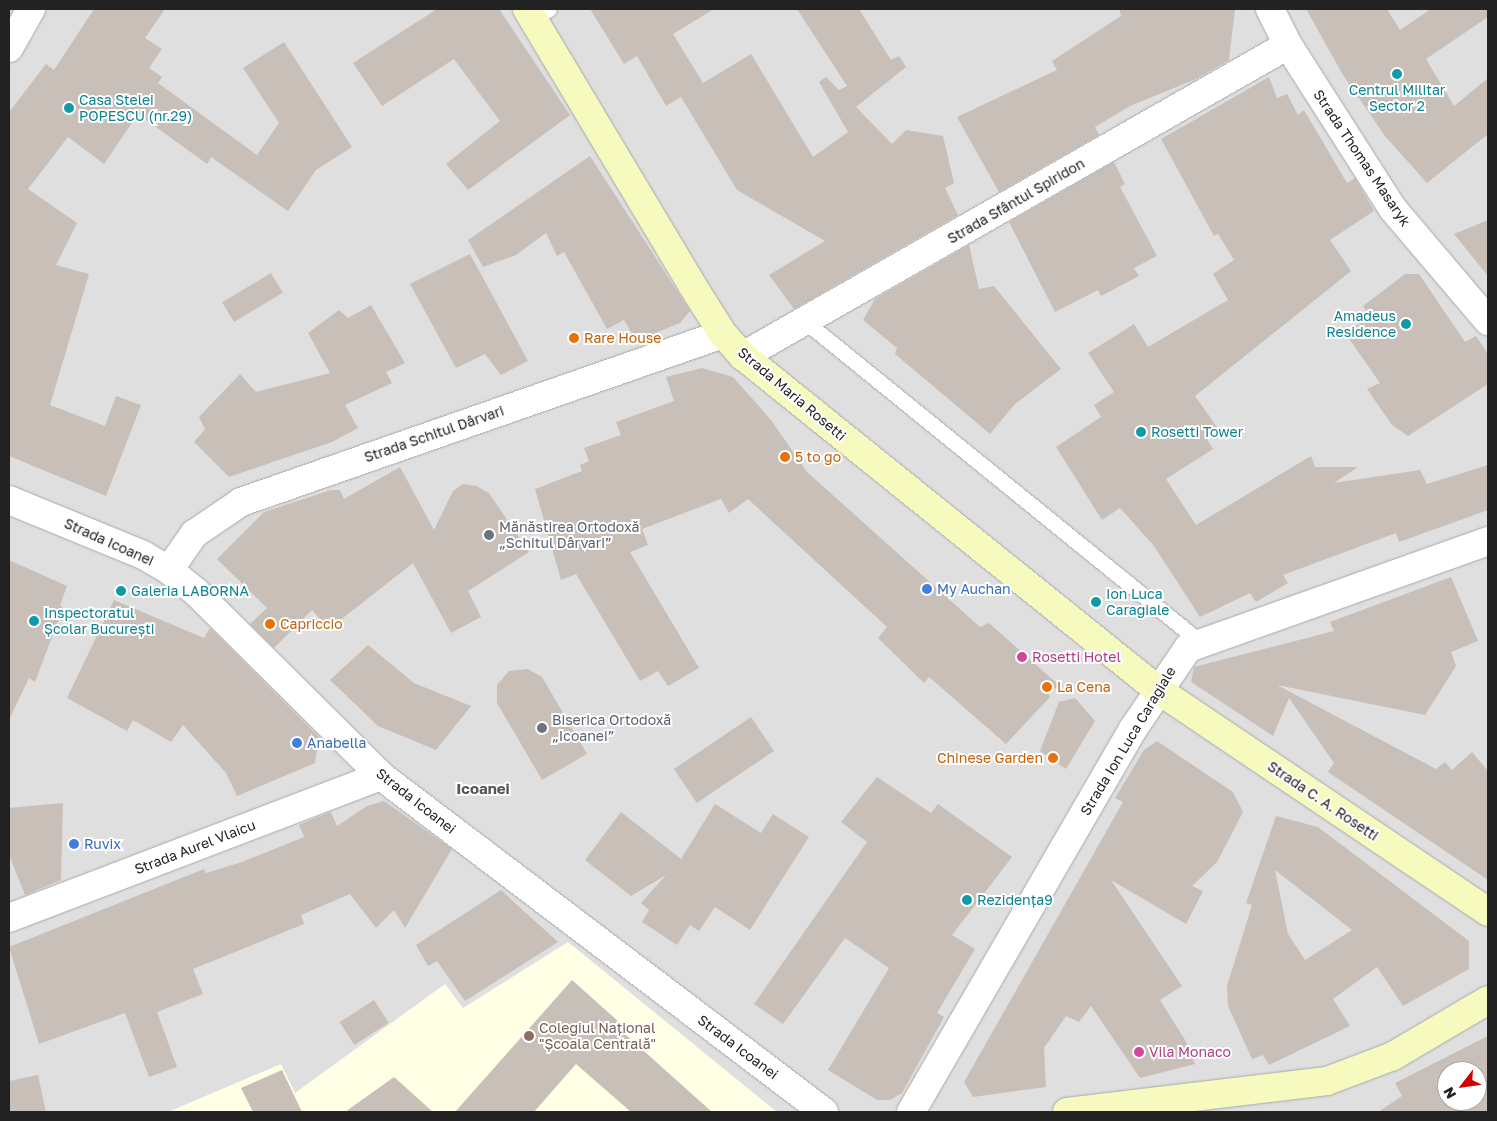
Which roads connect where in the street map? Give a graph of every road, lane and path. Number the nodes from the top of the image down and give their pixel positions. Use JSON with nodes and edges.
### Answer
{"nodes":[{"id":1,"x":30,"y":9,"type":"edge"},
{"id":2,"x":1270,"y":9,"type":"edge"},
{"id":3,"x":536,"y":12,"type":"edge"},
{"id":4,"x":1288,"y":45,"type":"junction"},
{"id":5,"x":9,"y":48,"type":"edge"},
{"id":6,"x":1488,"y":321,"type":"edge"},
{"id":7,"x":807,"y":322,"type":"junction"},
{"id":8,"x":723,"y":334,"type":"junction"},
{"id":9,"x":743,"y":356,"type":"junction"},
{"id":10,"x":9,"y":500,"type":"edge"},
{"id":11,"x":1488,"y":540,"type":"edge"},
{"id":12,"x":169,"y":570,"type":"junction"},
{"id":13,"x":1200,"y":641,"type":"junction"},
{"id":14,"x":1158,"y":690,"type":"junction"},
{"id":15,"x":381,"y":776,"type":"junction"},
{"id":16,"x":1488,"y":912,"type":"edge"},
{"id":17,"x":9,"y":918,"type":"edge"},
{"id":18,"x":1488,"y":1000,"type":"edge"},
{"id":19,"x":824,"y":1112,"type":"edge"},
{"id":20,"x":911,"y":1112,"type":"edge"},
{"id":21,"x":1067,"y":1112,"type":"edge"}],
"edges":[{"from":1,"to":5,"type":"street"},
{"from":2,"to":4,"type":"street","name":"Strada Thomas Masaryk"},
{"from":3,"to":8,"type":"street","name":"Strada Maria Rosetti"},
{"from":4,"to":6,"type":"street","name":"Strada Thomas Masaryk"},
{"from":4,"to":7,"type":"street","name":"Strada Sfântul Spiridon"},
{"from":7,"to":9,"type":"street","name":"Strada Sfântul Spiridon"},
{"from":7,"to":13,"type":"lane"},
{"from":8,"to":9,"type":"street","name":"Strada Maria Rosetti"},
{"from":8,"to":12,"type":"street","name":"Strada Schitul Dârvari"},
{"from":9,"to":14,"type":"street","name":"Strada Maria Rosetti"},
{"from":10,"to":12,"type":"street","name":"Strada Icoanei"},
{"from":11,"to":13,"type":"street","name":"Strada Ion Luca Caragiale"},
{"from":12,"to":15,"type":"street","name":"Strada Icoanei"},
{"from":13,"to":14,"type":"street","name":"Strada Ion Luca Caragiale"},
{"from":14,"to":16,"type":"street","name":"Strada C. A. Rosetti"},
{"from":14,"to":20,"type":"street","name":"Strada Ion Luca Caragiale"},
{"from":15,"to":17,"type":"street","name":"Strada Aurel Vlaicu"},
{"from":15,"to":19,"type":"street","name":"Strada Icoanei"},
{"from":18,"to":21,"type":"street"}]}
